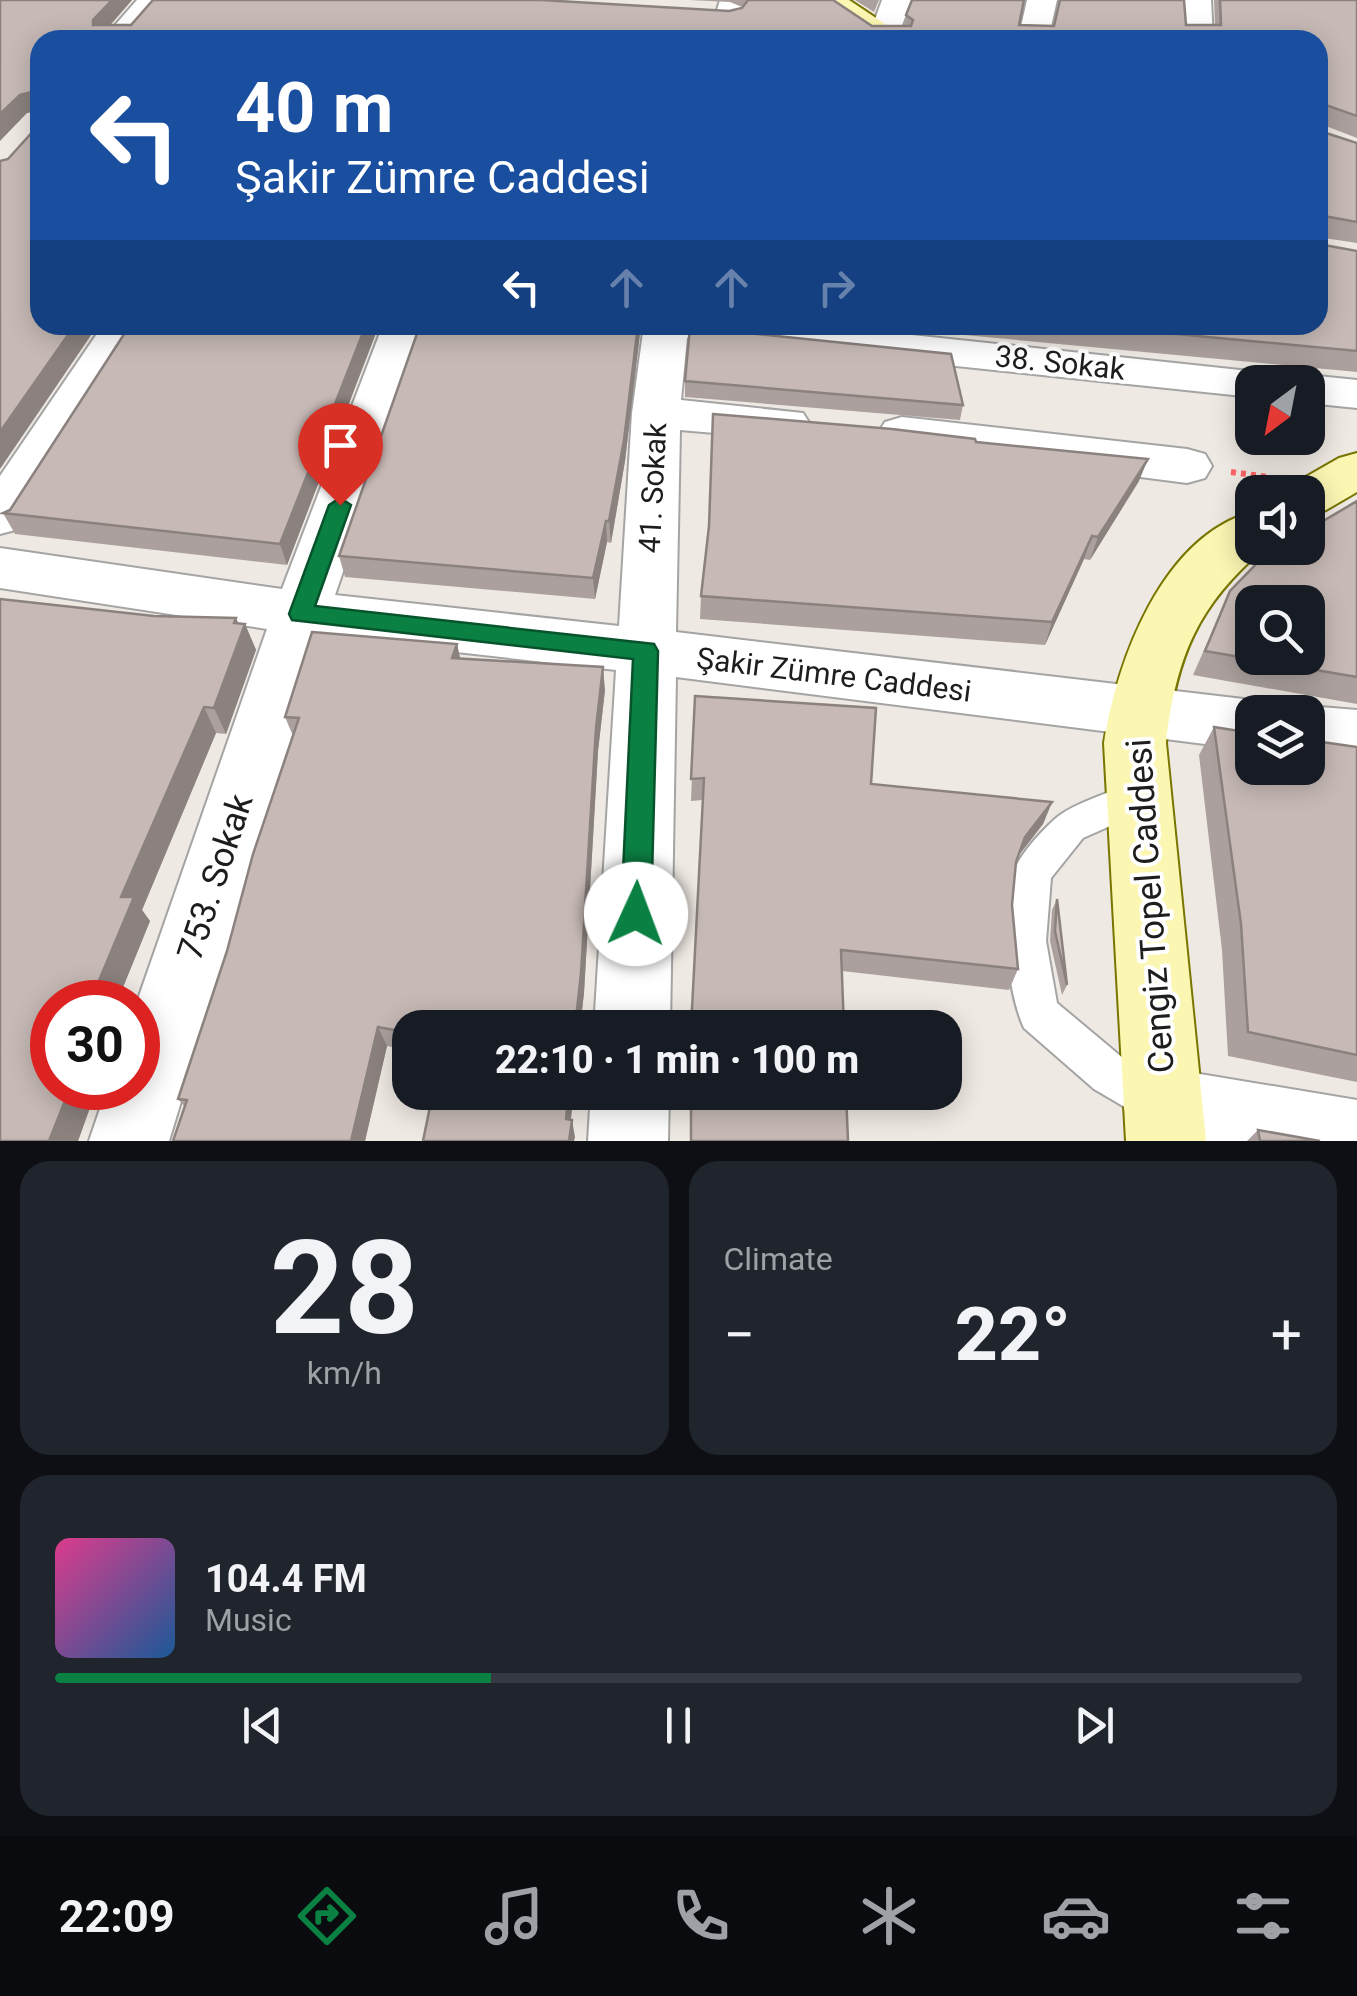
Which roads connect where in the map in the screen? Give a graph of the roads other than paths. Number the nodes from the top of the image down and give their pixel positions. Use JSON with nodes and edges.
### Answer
{"nodes":[{"id":1,"x":153,"y":0,"type":"edge"},
{"id":2,"x":828,"y":0,"type":"edge"},
{"id":3,"x":896,"y":0,"type":"edge"},
{"id":4,"x":1042,"y":0,"type":"edge"},
{"id":5,"x":1196,"y":0,"type":"edge"},
{"id":6,"x":125,"y":30,"type":"edge"},
{"id":7,"x":880,"y":30,"type":"edge"},
{"id":8,"x":891,"y":30,"type":"edge"},
{"id":9,"x":1034,"y":30,"type":"edge"},
{"id":10,"x":1198,"y":30,"type":"edge"},
{"id":11,"x":119,"y":335,"type":"edge"},
{"id":12,"x":401,"y":335,"type":"edge"},
{"id":13,"x":665,"y":335,"type":"edge"},
{"id":14,"x":784,"y":335,"type":"edge"},
{"id":15,"x":1235,"y":382,"type":"edge"},
{"id":16,"x":1325,"y":391,"type":"edge"},
{"id":17,"x":1357,"y":394,"type":"edge"},
{"id":18,"x":656,"y":413,"type":"junction"},
{"id":19,"x":1187,"y":466,"type":"road end"},
{"id":20,"x":0,"y":516,"type":"edge"},
{"id":21,"x":1235,"y":542,"type":"edge"},
{"id":22,"x":0,"y":568,"type":"edge"},
{"id":23,"x":301,"y":614,"type":"junction"},
{"id":24,"x":646,"y":651,"type":"junction"},
{"id":25,"x":1138,"y":714,"type":"junction"},
{"id":26,"x":1235,"y":724,"type":"edge"},
{"id":27,"x":1325,"y":733,"type":"edge"},
{"id":28,"x":1357,"y":736,"type":"edge"},
{"id":29,"x":1140,"y":796,"type":"junction"},
{"id":30,"x":633,"y":1010,"type":"edge"},
{"id":31,"x":629,"y":1110,"type":"edge"},
{"id":32,"x":1165,"y":1124,"type":"edge"},
{"id":33,"x":1357,"y":1140,"type":"edge"},
{"id":34,"x":128,"y":1141,"type":"edge"},
{"id":35,"x":628,"y":1141,"type":"edge"}],
"edges":[{"from":1,"to":6,"type":"street"},
{"from":2,"to":7,"type":"main road"},
{"from":3,"to":8,"type":"street"},
{"from":4,"to":9,"type":"street"},
{"from":5,"to":10,"type":"street"},
{"from":11,"to":20,"type":"street"},
{"from":12,"to":23,"type":"street","name":"753. Sokak"},
{"from":13,"to":18,"type":"street","name":"41. Sokak"},
{"from":14,"to":15,"type":"street","name":"38. Sokak"},
{"from":16,"to":17,"type":"street"},
{"from":18,"to":19,"type":"street"},
{"from":18,"to":24,"type":"street","name":"41. Sokak"},
{"from":21,"to":25,"type":"main road","name":"Cengiz Topel Caddesi"},
{"from":22,"to":23,"type":"street","name":"Şakir Zümre Caddesi"},
{"from":23,"to":24,"type":"street","name":"Şakir Zümre Caddesi"},
{"from":23,"to":34,"type":"street","name":"753. Sokak"},
{"from":24,"to":25,"type":"street","name":"Şakir Zümre Caddesi"},
{"from":24,"to":30,"type":"street","name":"41. Sokak"},
{"from":25,"to":26,"type":"street","name":"Şakir Zümre Caddesi"},
{"from":25,"to":29,"type":"main road","name":"Cengiz Topel Caddesi"},
{"from":27,"to":28,"type":"street"},
{"from":29,"to":32,"type":"main road","name":"Cengiz Topel Caddesi"},
{"from":29,"to":32,"type":"lane"},
{"from":31,"to":35,"type":"street"},
{"from":32,"to":33,"type":"street"}]}
